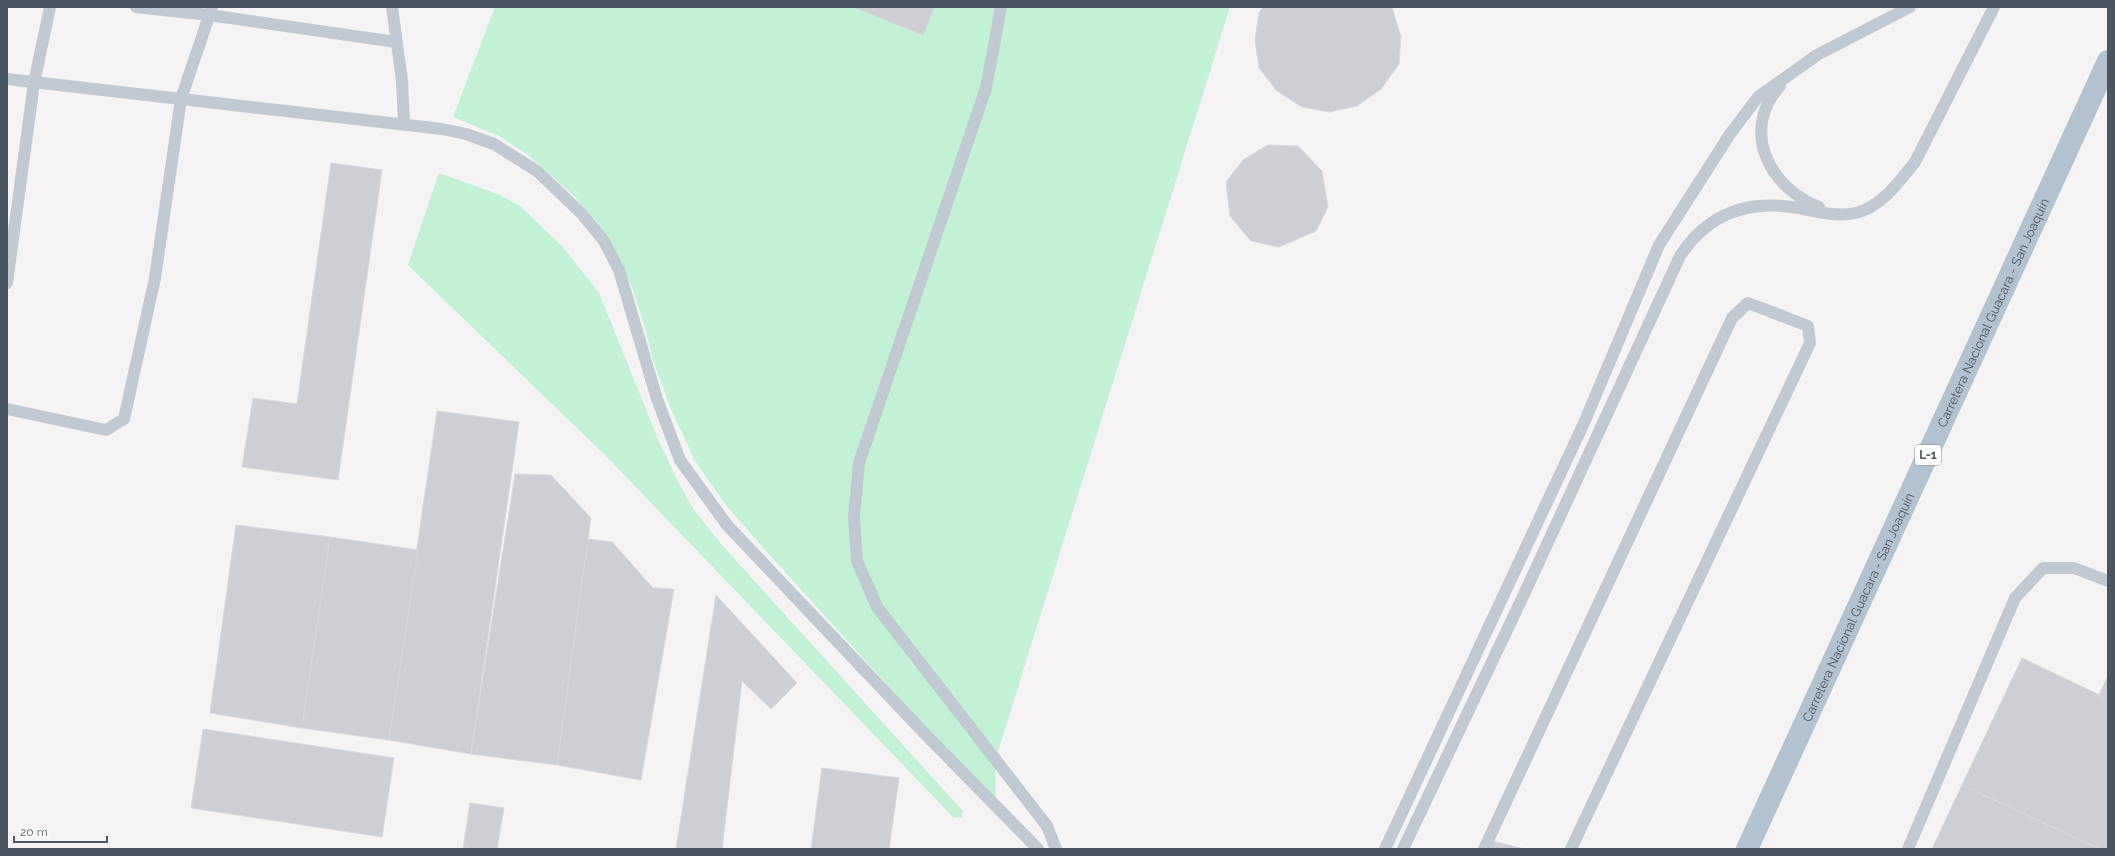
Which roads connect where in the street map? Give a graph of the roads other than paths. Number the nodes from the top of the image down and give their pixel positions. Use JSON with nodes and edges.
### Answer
{"nodes":[{"id":1,"x":50,"y":7,"type":"edge"},
{"id":2,"x":136,"y":7,"type":"edge"},
{"id":3,"x":392,"y":7,"type":"edge"},
{"id":4,"x":1001,"y":7,"type":"edge"},
{"id":5,"x":1910,"y":7,"type":"edge"},
{"id":6,"x":1994,"y":7,"type":"edge"},
{"id":7,"x":211,"y":11,"type":"edge"},
{"id":8,"x":396,"y":42,"type":"junction"},
{"id":9,"x":2108,"y":61,"type":"edge"},
{"id":10,"x":1800,"y":68,"type":"junction"},
{"id":11,"x":7,"y":79,"type":"edge"},
{"id":12,"x":34,"y":83,"type":"junction"},
{"id":13,"x":181,"y":99,"type":"junction"},
{"id":14,"x":404,"y":124,"type":"junction"},
{"id":15,"x":1867,"y":208,"type":"junction"},
{"id":16,"x":7,"y":283,"type":"edge"},
{"id":17,"x":7,"y":409,"type":"edge"},
{"id":18,"x":2108,"y":581,"type":"edge"},
{"id":19,"x":1038,"y":849,"type":"edge"},
{"id":20,"x":1056,"y":849,"type":"edge"},
{"id":21,"x":1385,"y":849,"type":"edge"},
{"id":22,"x":1403,"y":849,"type":"edge"},
{"id":23,"x":1484,"y":849,"type":"edge"},
{"id":24,"x":1571,"y":849,"type":"edge"},
{"id":25,"x":1747,"y":849,"type":"edge"},
{"id":26,"x":1908,"y":849,"type":"edge"}],
"edges":[{"from":1,"to":12,"type":"lane"},
{"from":2,"to":7,"type":"lane"},
{"from":3,"to":8,"type":"lane"},
{"from":4,"to":20,"type":"lane"},
{"from":5,"to":10,"type":"lane"},
{"from":6,"to":15,"type":"lane"},
{"from":7,"to":8,"type":"lane"},
{"from":7,"to":13,"type":"lane"},
{"from":8,"to":14,"type":"lane"},
{"from":9,"to":25,"type":"main road","name":"Carretera Nacional Guacara - San Joaquín","number":"L-1"},
{"from":10,"to":15,"type":"lane"},
{"from":10,"to":21,"type":"lane"},
{"from":11,"to":12,"type":"lane"},
{"from":12,"to":13,"type":"lane"},
{"from":12,"to":16,"type":"lane"},
{"from":13,"to":14,"type":"lane"},
{"from":13,"to":17,"type":"lane"},
{"from":14,"to":19,"type":"lane"},
{"from":15,"to":22,"type":"lane"},
{"from":18,"to":26,"type":"lane"},
{"from":23,"to":24,"type":"lane"}]}
